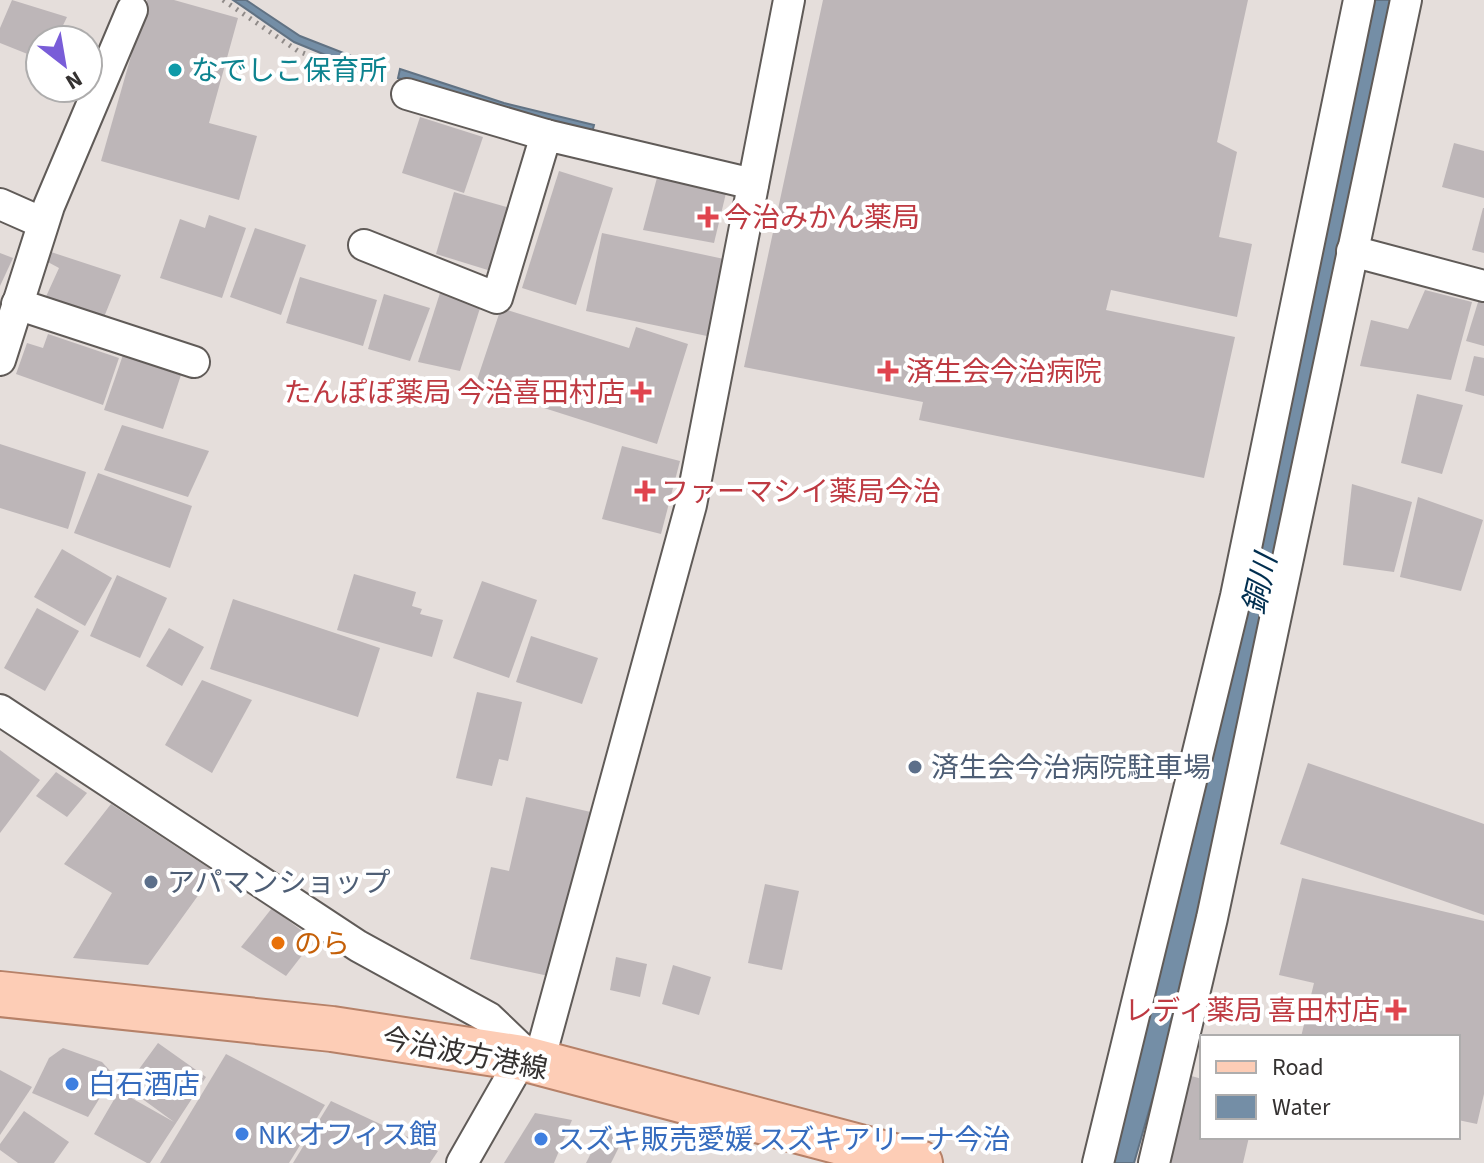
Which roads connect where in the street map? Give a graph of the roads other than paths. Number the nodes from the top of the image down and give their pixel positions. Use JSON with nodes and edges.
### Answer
{"nodes":[{"id":1,"x":789,"y":0,"type":"edge"},
{"id":2,"x":1359,"y":0,"type":"edge"},
{"id":3,"x":1406,"y":0,"type":"edge"},
{"id":4,"x":132,"y":10,"type":"dead end"},
{"id":5,"x":407,"y":94,"type":"road end"},
{"id":6,"x":546,"y":135,"type":"junction"},
{"id":7,"x":753,"y":184,"type":"junction"},
{"id":8,"x":0,"y":204,"type":"edge"},
{"id":9,"x":43,"y":223,"type":"junction"},
{"id":10,"x":364,"y":245,"type":"dead end"},
{"id":11,"x":1352,"y":251,"type":"junction"},
{"id":12,"x":1484,"y":286,"type":"edge"},
{"id":13,"x":17,"y":304,"type":"junction"},
{"id":14,"x":0,"y":360,"type":"edge"},
{"id":15,"x":194,"y":362,"type":"dead end"},
{"id":16,"x":0,"y":710,"type":"edge"},
{"id":17,"x":0,"y":994,"type":"edge"},
{"id":18,"x":530,"y":1061,"type":"junction"},
{"id":19,"x":462,"y":1163,"type":"edge"},
{"id":20,"x":920,"y":1163,"type":"edge"},
{"id":21,"x":1098,"y":1163,"type":"edge"},
{"id":22,"x":1154,"y":1163,"type":"edge"}],
"edges":[{"from":1,"to":7,"type":"street"},
{"from":2,"to":21,"type":"street"},
{"from":3,"to":11,"type":"street"},
{"from":4,"to":9,"type":"street"},
{"from":5,"to":6,"type":"street"},
{"from":6,"to":7,"type":"street"},
{"from":6,"to":10,"type":"street"},
{"from":7,"to":18,"type":"street"},
{"from":8,"to":9,"type":"street"},
{"from":9,"to":13,"type":"street"},
{"from":11,"to":12,"type":"street"},
{"from":11,"to":22,"type":"street"},
{"from":13,"to":14,"type":"street"},
{"from":13,"to":15,"type":"street"},
{"from":16,"to":18,"type":"street"},
{"from":17,"to":18,"type":"main road","name":"今治波方港線"},
{"from":18,"to":19,"type":"street"},
{"from":18,"to":20,"type":"main road","name":"今治波方港線"}]}
